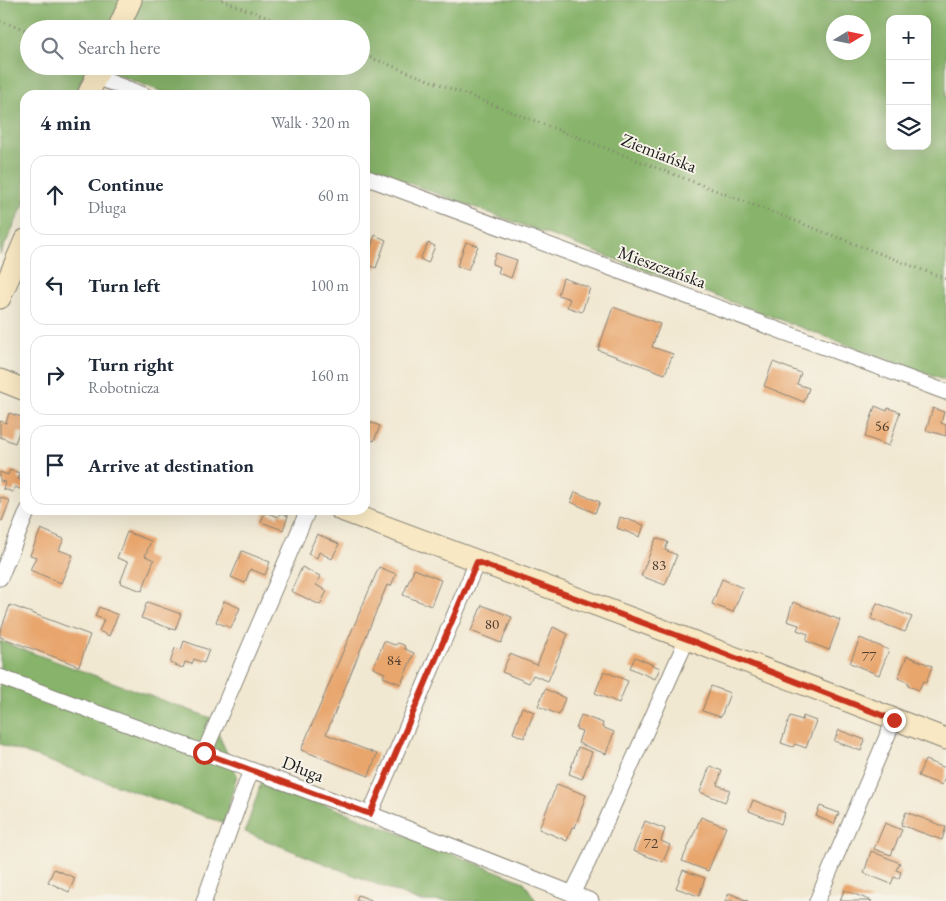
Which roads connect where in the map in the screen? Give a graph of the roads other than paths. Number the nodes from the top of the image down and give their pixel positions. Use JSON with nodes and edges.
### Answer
{"nodes":[{"id":1,"x":131,"y":0,"type":"edge"},
{"id":2,"x":122,"y":20,"type":"edge"},
{"id":3,"x":95,"y":79,"type":"edge"},
{"id":4,"x":129,"y":90,"type":"edge"},
{"id":5,"x":370,"y":179,"type":"edge"},
{"id":6,"x":20,"y":252,"type":"edge"},
{"id":7,"x":0,"y":298,"type":"edge"},
{"id":8,"x":0,"y":380,"type":"edge"},
{"id":9,"x":20,"y":388,"type":"edge"},
{"id":10,"x":946,"y":392,"type":"edge"},
{"id":11,"x":26,"y":515,"type":"edge"},
{"id":12,"x":306,"y":515,"type":"edge"},
{"id":13,"x":354,"y":515,"type":"edge"},
{"id":14,"x":477,"y":562,"type":"junction"},
{"id":15,"x":0,"y":578,"type":"edge"},
{"id":16,"x":687,"y":639,"type":"junction"},
{"id":17,"x":0,"y":677,"type":"edge"},
{"id":18,"x":894,"y":720,"type":"junction"},
{"id":19,"x":946,"y":739,"type":"edge"},
{"id":20,"x":204,"y":753,"type":"junction"},
{"id":21,"x":251,"y":770,"type":"junction"},
{"id":22,"x":370,"y":814,"type":"junction"},
{"id":23,"x":572,"y":894,"type":"junction"},
{"id":24,"x":204,"y":901,"type":"edge"},
{"id":25,"x":591,"y":901,"type":"edge"},
{"id":26,"x":817,"y":901,"type":"edge"}],
"edges":[{"from":1,"to":2,"type":"street"},
{"from":3,"to":4,"type":"street"},
{"from":5,"to":10,"type":"street","name":"Mieszczańska"},
{"from":6,"to":7,"type":"street"},
{"from":8,"to":9,"type":"street"},
{"from":11,"to":15,"type":"street"},
{"from":12,"to":20,"type":"street"},
{"from":13,"to":14,"type":"street"},
{"from":14,"to":16,"type":"street"},
{"from":14,"to":22,"type":"street"},
{"from":16,"to":18,"type":"street"},
{"from":16,"to":23,"type":"street"},
{"from":17,"to":20,"type":"street","name":"Długa"},
{"from":18,"to":19,"type":"street"},
{"from":18,"to":26,"type":"street"},
{"from":20,"to":21,"type":"street","name":"Długa"},
{"from":21,"to":22,"type":"street","name":"Długa"},
{"from":21,"to":24,"type":"street"},
{"from":22,"to":23,"type":"street","name":"Długa"},
{"from":23,"to":25,"type":"street","name":"Długa"}]}
